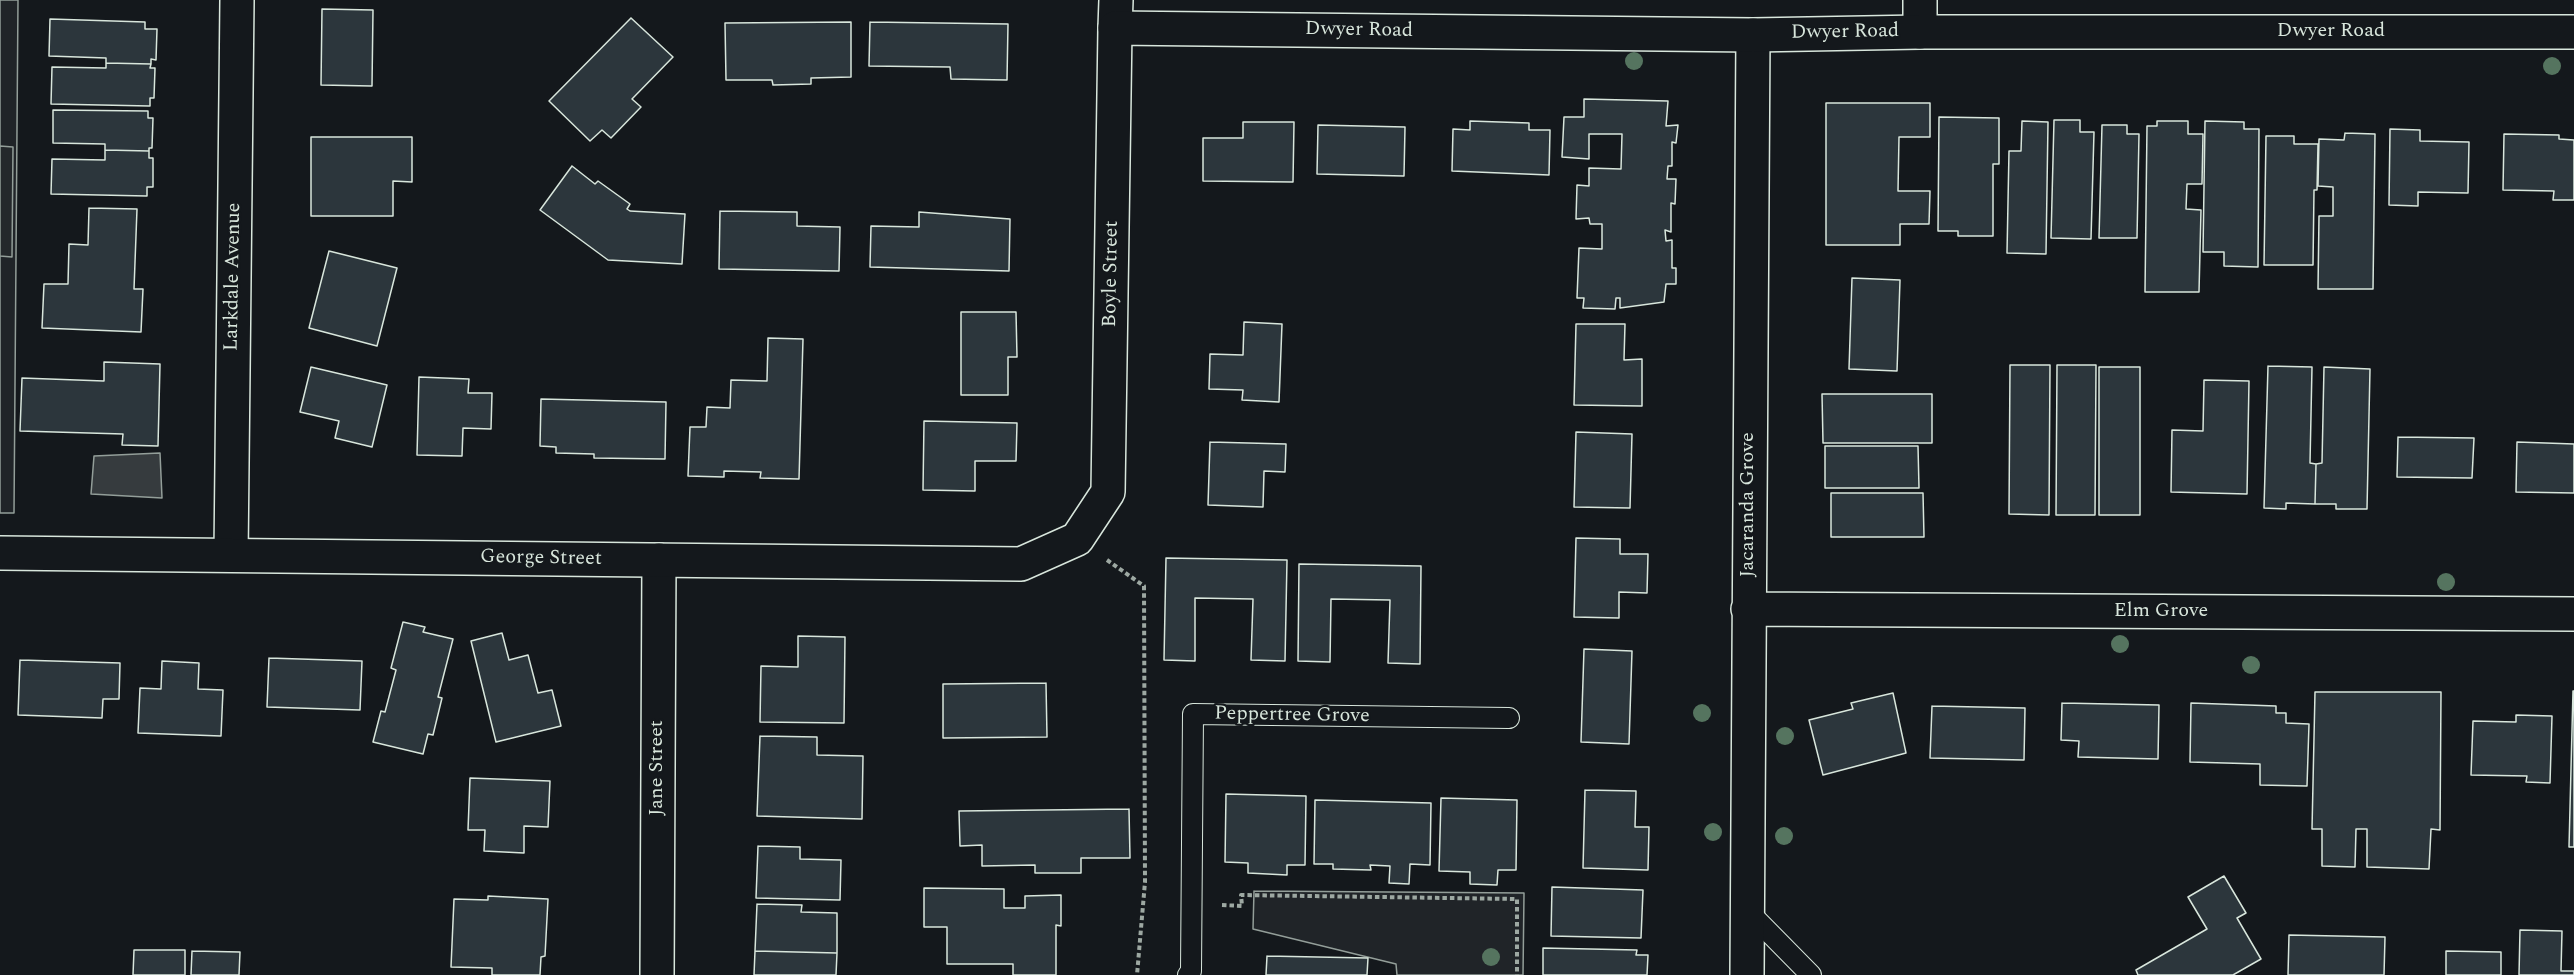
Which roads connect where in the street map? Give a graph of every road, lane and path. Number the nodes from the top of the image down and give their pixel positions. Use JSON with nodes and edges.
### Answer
{"nodes":[{"id":1,"x":237,"y":0,"type":"edge"},
{"id":2,"x":1920,"y":0,"type":"edge"},
{"id":3,"x":1116,"y":14,"type":"edge"},
{"id":4,"x":1920,"y":32,"type":"junction"},
{"id":5,"x":2574,"y":32,"type":"edge"},
{"id":6,"x":1753,"y":35,"type":"junction"},
{"id":7,"x":1077,"y":540,"type":"junction"},
{"id":8,"x":0,"y":554,"type":"edge"},
{"id":9,"x":231,"y":555,"type":"junction"},
{"id":10,"x":659,"y":560,"type":"junction"},
{"id":11,"x":1749,"y":609,"type":"junction"},
{"id":12,"x":2574,"y":615,"type":"edge"},
{"id":13,"x":1509,"y":718,"type":"dead end"},
{"id":14,"x":1191,"y":904,"type":"junction"},
{"id":15,"x":1748,"y":911,"type":"junction"},
{"id":16,"x":657,"y":975,"type":"edge"},
{"id":17,"x":1137,"y":975,"type":"edge"},
{"id":18,"x":1188,"y":975,"type":"edge"},
{"id":19,"x":1517,"y":975,"type":"edge"},
{"id":20,"x":1747,"y":975,"type":"edge"},
{"id":21,"x":1811,"y":975,"type":"edge"}],
"edges":[{"from":1,"to":9,"type":"street","name":"Larkdale Avenue"},
{"from":2,"to":4,"type":"street"},
{"from":3,"to":6,"type":"street","name":"Dwyer Road"},
{"from":3,"to":7,"type":"street","name":"Boyle Street"},
{"from":4,"to":5,"type":"street","name":"Dwyer Road"},
{"from":4,"to":6,"type":"street","name":"Dwyer Road"},
{"from":6,"to":11,"type":"street","name":"Jacaranda Grove"},
{"from":7,"to":10,"type":"street","name":"George Street"},
{"from":7,"to":17,"type":"path"},
{"from":8,"to":9,"type":"street","name":"George Street"},
{"from":9,"to":10,"type":"street","name":"George Street"},
{"from":10,"to":16,"type":"street","name":"Jane Street"},
{"from":11,"to":12,"type":"street","name":"Elm Grove"},
{"from":11,"to":15,"type":"street","name":"Jacaranda Grove"},
{"from":13,"to":14,"type":"lane","name":"Peppertree Grove"},
{"from":14,"to":18,"type":"lane","name":"Peppertree Grove"},
{"from":14,"to":19,"type":"path"},
{"from":15,"to":20,"type":"street","name":"Jacaranda Grove"},
{"from":15,"to":21,"type":"lane"}]}
